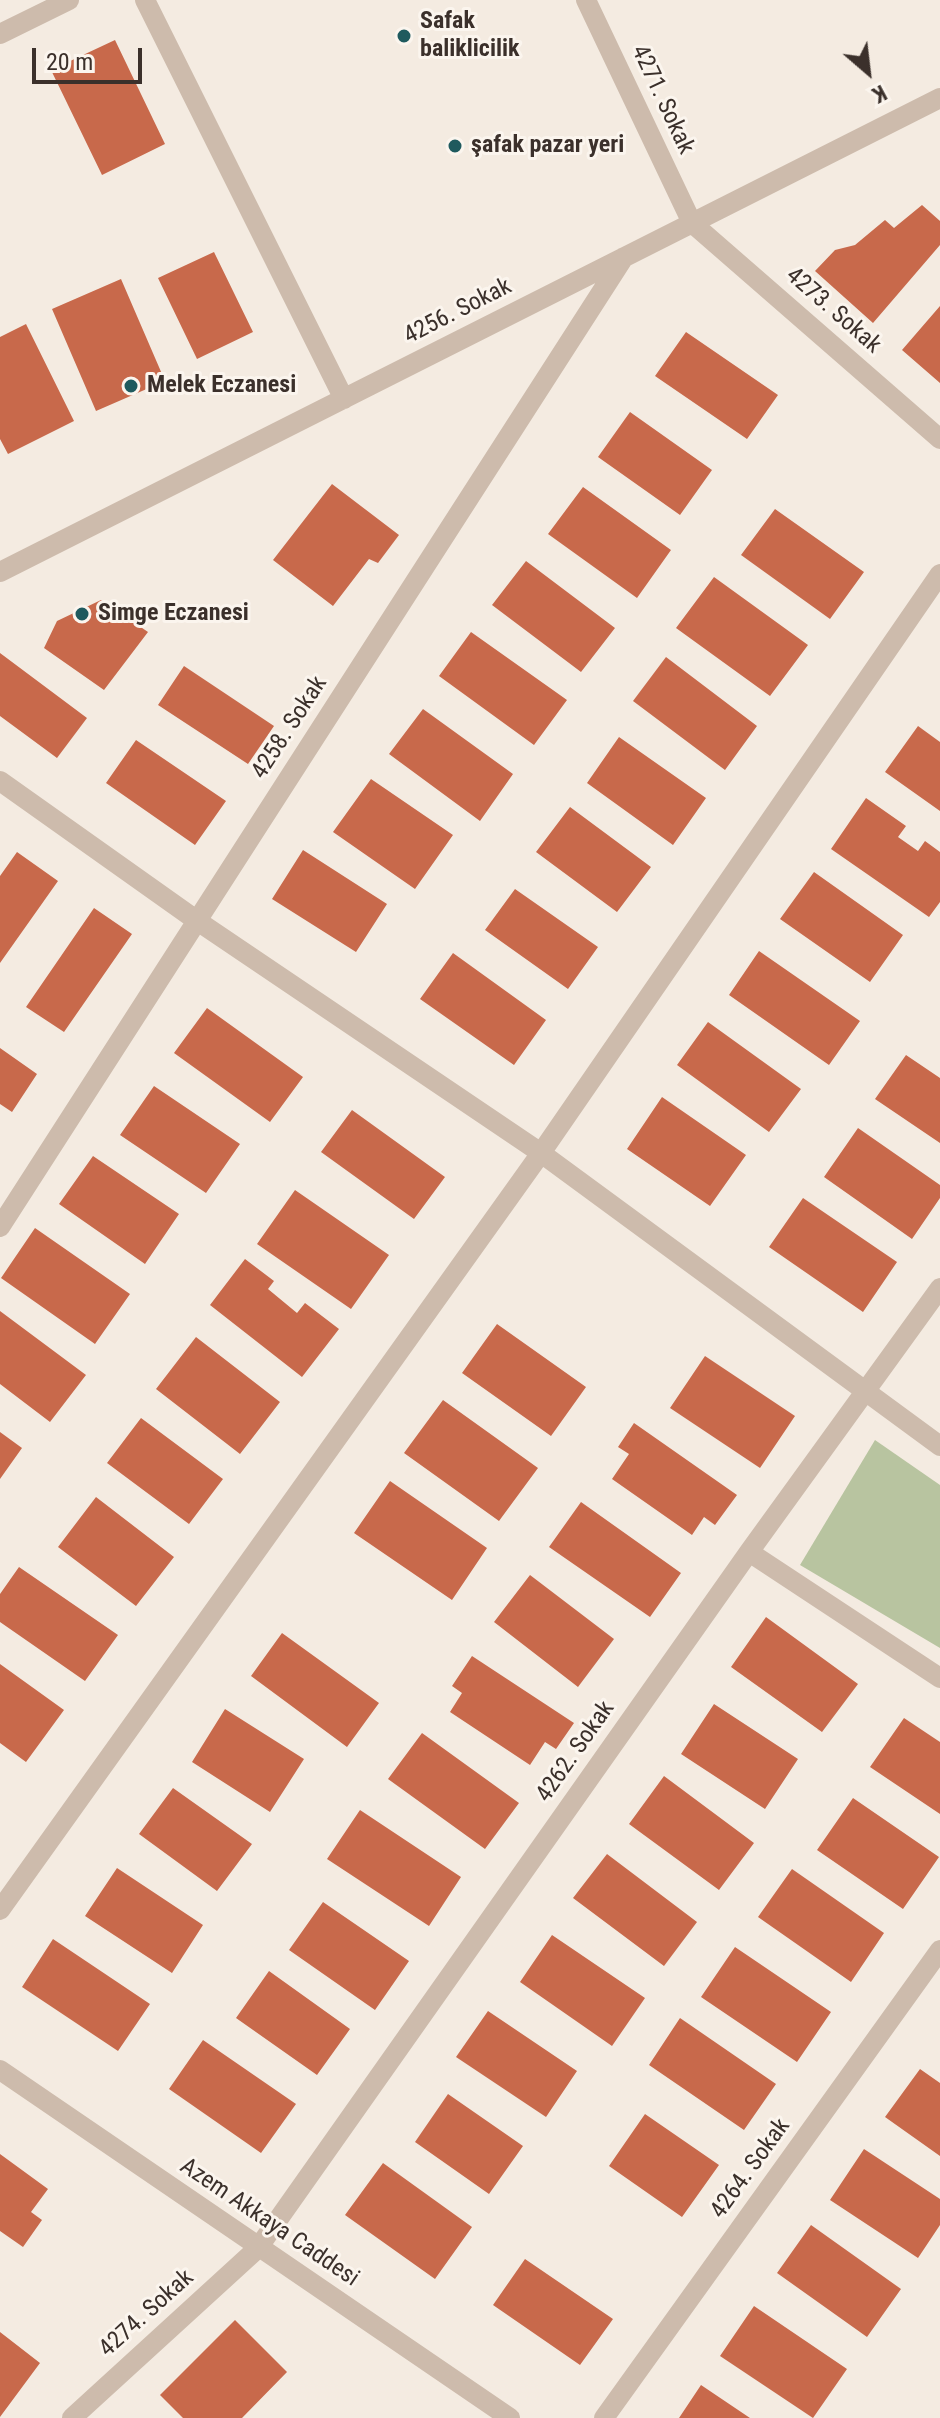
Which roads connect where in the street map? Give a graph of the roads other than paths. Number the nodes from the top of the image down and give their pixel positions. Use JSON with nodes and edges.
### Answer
{"nodes":[{"id":1,"x":69,"y":0,"type":"edge"},
{"id":2,"x":145,"y":0,"type":"edge"},
{"id":3,"x":586,"y":0,"type":"edge"},
{"id":4,"x":0,"y":34,"type":"edge"},
{"id":5,"x":940,"y":98,"type":"edge"},
{"id":6,"x":692,"y":223,"type":"junction"},
{"id":7,"x":624,"y":257,"type":"junction"},
{"id":8,"x":344,"y":399,"type":"junction"},
{"id":9,"x":940,"y":439,"type":"edge"},
{"id":10,"x":0,"y":572,"type":"edge"},
{"id":11,"x":940,"y":574,"type":"edge"},
{"id":12,"x":0,"y":781,"type":"edge"},
{"id":13,"x":196,"y":920,"type":"junction"},
{"id":14,"x":541,"y":1153,"type":"junction"},
{"id":15,"x":0,"y":1227,"type":"edge"},
{"id":16,"x":940,"y":1288,"type":"edge"},
{"id":17,"x":866,"y":1393,"type":"junction"},
{"id":18,"x":940,"y":1446,"type":"edge"},
{"id":19,"x":749,"y":1552,"type":"junction"},
{"id":20,"x":940,"y":1678,"type":"edge"},
{"id":21,"x":0,"y":1910,"type":"edge"},
{"id":22,"x":940,"y":1950,"type":"edge"},
{"id":23,"x":0,"y":2070,"type":"edge"},
{"id":24,"x":258,"y":2248,"type":"junction"},
{"id":25,"x":72,"y":2418,"type":"edge"},
{"id":26,"x":510,"y":2418,"type":"edge"},
{"id":27,"x":604,"y":2418,"type":"edge"}],
"edges":[{"from":1,"to":4,"type":"street"},
{"from":2,"to":8,"type":"street"},
{"from":3,"to":6,"type":"street","name":"4271. Sokak"},
{"from":5,"to":6,"type":"street","name":"4256. Sokak"},
{"from":6,"to":7,"type":"street","name":"4256. Sokak"},
{"from":6,"to":9,"type":"street","name":"4273. Sokak"},
{"from":7,"to":8,"type":"street","name":"4256. Sokak"},
{"from":7,"to":13,"type":"street","name":"4258. Sokak"},
{"from":8,"to":10,"type":"street","name":"4256. Sokak"},
{"from":11,"to":14,"type":"street"},
{"from":12,"to":13,"type":"street"},
{"from":13,"to":14,"type":"street"},
{"from":13,"to":15,"type":"street","name":"4258. Sokak"},
{"from":14,"to":17,"type":"street"},
{"from":14,"to":21,"type":"street"},
{"from":16,"to":17,"type":"street","name":"4262. Sokak"},
{"from":17,"to":18,"type":"street"},
{"from":17,"to":19,"type":"street","name":"4262. Sokak"},
{"from":19,"to":20,"type":"street"},
{"from":19,"to":24,"type":"street","name":"4262. Sokak"},
{"from":22,"to":27,"type":"street","name":"4264. Sokak"},
{"from":23,"to":24,"type":"street","name":"Azem Akkaya Caddesi"},
{"from":24,"to":25,"type":"street","name":"4274. Sokak"},
{"from":24,"to":26,"type":"street","name":"Azem Akkaya Caddesi"}]}
